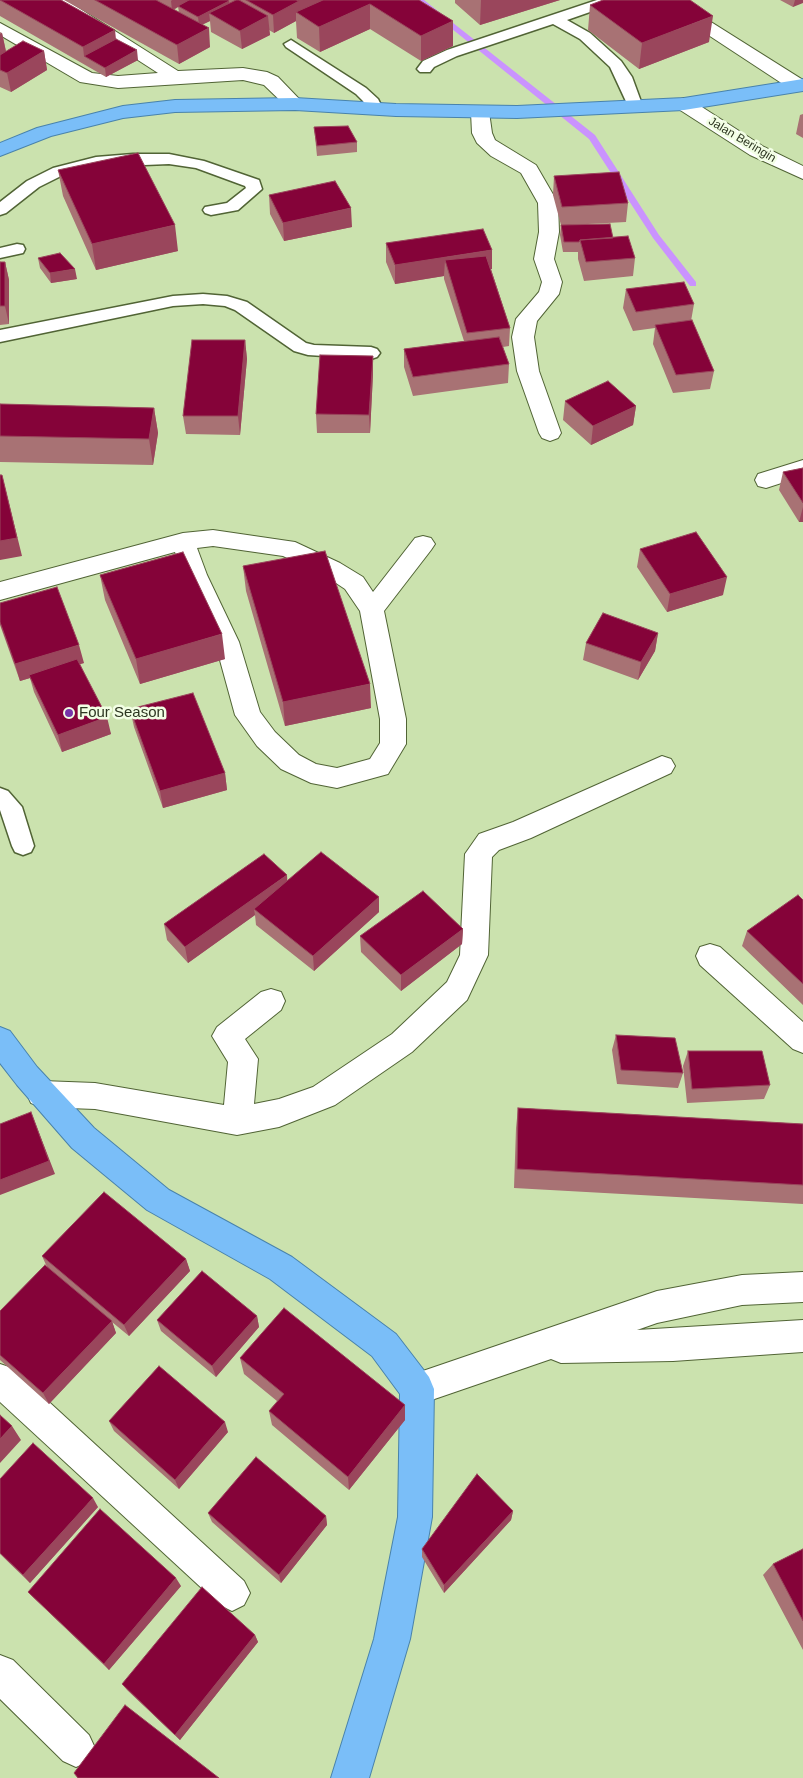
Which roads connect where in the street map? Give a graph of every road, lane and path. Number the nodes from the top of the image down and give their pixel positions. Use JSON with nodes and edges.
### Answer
{"nodes":[{"id":1,"x":54,"y":0,"type":"edge"},
{"id":2,"x":664,"y":0,"type":"edge"},
{"id":3,"x":606,"y":2,"type":"edge"},
{"id":4,"x":555,"y":19,"type":"junction"},
{"id":5,"x":0,"y":28,"type":"edge"},
{"id":6,"x":292,"y":44,"type":"dead end"},
{"id":7,"x":425,"y":69,"type":"dead end"},
{"id":8,"x":173,"y":76,"type":"junction"},
{"id":9,"x":801,"y":85,"type":"edge"},
{"id":10,"x":295,"y":104,"type":"junction"},
{"id":11,"x":684,"y":104,"type":"junction"},
{"id":12,"x":627,"y":108,"type":"junction"},
{"id":13,"x":375,"y":109,"type":"junction"},
{"id":14,"x":480,"y":112,"type":"junction"},
{"id":15,"x":4,"y":145,"type":"edge"},
{"id":16,"x":803,"y":173,"type":"edge"},
{"id":17,"x":0,"y":210,"type":"edge"},
{"id":18,"x":211,"y":210,"type":"dead end"},
{"id":19,"x":18,"y":249,"type":"dead end"},
{"id":20,"x":0,"y":253,"type":"edge"},
{"id":21,"x":0,"y":336,"type":"edge"},
{"id":22,"x":371,"y":353,"type":"dead end"},
{"id":23,"x":550,"y":433,"type":"dead end"},
{"id":24,"x":803,"y":468,"type":"edge"},
{"id":25,"x":766,"y":480,"type":"dead end"},
{"id":26,"x":183,"y":541,"type":"junction"},
{"id":27,"x":423,"y":544,"type":"dead end"},
{"id":28,"x":0,"y":591,"type":"edge"},
{"id":29,"x":372,"y":610,"type":"junction"},
{"id":30,"x":662,"y":766,"type":"dead end"},
{"id":31,"x":0,"y":797,"type":"edge"},
{"id":32,"x":23,"y":846,"type":"dead end"},
{"id":33,"x":710,"y":956,"type":"dead end"},
{"id":34,"x":271,"y":1000,"type":"dead end"},
{"id":35,"x":0,"y":1040,"type":"edge"},
{"id":36,"x":803,"y":1040,"type":"edge"},
{"id":37,"x":42,"y":1094,"type":"junction"},
{"id":38,"x":237,"y":1121,"type":"junction"},
{"id":39,"x":803,"y":1287,"type":"edge"},
{"id":40,"x":803,"y":1336,"type":"edge"},
{"id":41,"x":535,"y":1347,"type":"junction"},
{"id":42,"x":0,"y":1380,"type":"edge"},
{"id":43,"x":417,"y":1389,"type":"junction"},
{"id":44,"x":232,"y":1593,"type":"dead end"},
{"id":45,"x":0,"y":1673,"type":"edge"},
{"id":46,"x":76,"y":1748,"type":"dead end"},
{"id":47,"x":350,"y":1778,"type":"edge"}],
"edges":[{"from":1,"to":8,"type":"street"},
{"from":2,"to":9,"type":"street"},
{"from":3,"to":4,"type":"lane"},
{"from":4,"to":7,"type":"lane"},
{"from":4,"to":12,"type":"lane"},
{"from":5,"to":8,"type":"street"},
{"from":6,"to":13,"type":"lane"},
{"from":8,"to":10,"type":"street"},
{"from":9,"to":11,"type":"highway"},
{"from":10,"to":13,"type":"highway"},
{"from":10,"to":15,"type":"highway"},
{"from":11,"to":12,"type":"highway"},
{"from":11,"to":16,"type":"street","name":"Jalan Beringin"},
{"from":12,"to":14,"type":"highway"},
{"from":13,"to":14,"type":"highway"},
{"from":14,"to":23,"type":"street"},
{"from":17,"to":18,"type":"lane"},
{"from":19,"to":20,"type":"lane"},
{"from":21,"to":22,"type":"lane"},
{"from":24,"to":25,"type":"street"},
{"from":26,"to":28,"type":"street"},
{"from":26,"to":29,"type":"street"},
{"from":26,"to":29,"type":"street"},
{"from":27,"to":29,"type":"street"},
{"from":30,"to":38,"type":"street"},
{"from":31,"to":32,"type":"lane"},
{"from":33,"to":36,"type":"street"},
{"from":34,"to":38,"type":"street"},
{"from":35,"to":37,"type":"highway"},
{"from":37,"to":38,"type":"street"},
{"from":37,"to":43,"type":"highway"},
{"from":39,"to":41,"type":"street"},
{"from":40,"to":41,"type":"street"},
{"from":41,"to":43,"type":"street"},
{"from":42,"to":44,"type":"street"},
{"from":43,"to":47,"type":"highway"},
{"from":45,"to":46,"type":"street"}]}
